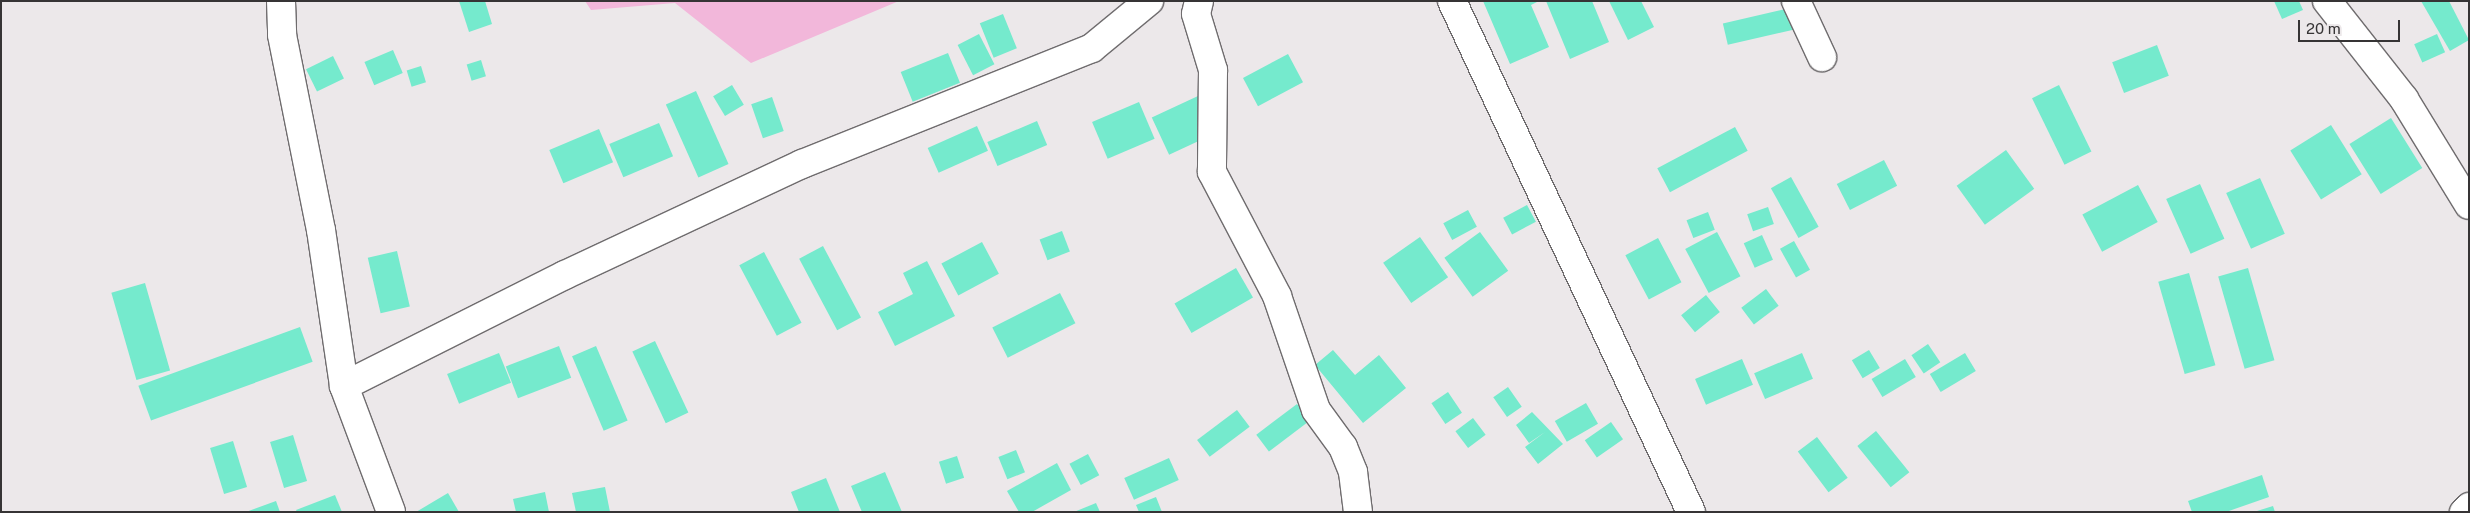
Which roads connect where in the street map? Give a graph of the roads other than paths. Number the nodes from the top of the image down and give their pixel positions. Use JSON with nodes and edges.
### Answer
{"nodes":[{"id":1,"x":281,"y":1,"type":"edge"},
{"id":2,"x":1149,"y":1,"type":"edge"},
{"id":3,"x":1199,"y":1,"type":"edge"},
{"id":4,"x":1452,"y":1,"type":"edge"},
{"id":5,"x":1796,"y":1,"type":"edge"},
{"id":6,"x":2328,"y":1,"type":"edge"},
{"id":7,"x":1822,"y":57,"type":"dead end"},
{"id":8,"x":2469,"y":205,"type":"edge"},
{"id":9,"x":344,"y":386,"type":"junction"},
{"id":10,"x":2469,"y":507,"type":"edge"},
{"id":11,"x":391,"y":512,"type":"edge"},
{"id":12,"x":1358,"y":512,"type":"edge"},
{"id":13,"x":1691,"y":512,"type":"edge"},
{"id":14,"x":2464,"y":512,"type":"edge"}],
"edges":[{"from":1,"to":9,"type":"street"},
{"from":2,"to":9,"type":"street"},
{"from":3,"to":12,"type":"street"},
{"from":4,"to":13,"type":"street"},
{"from":5,"to":7,"type":"street"},
{"from":6,"to":8,"type":"street"},
{"from":9,"to":11,"type":"street"},
{"from":10,"to":14,"type":"street"}]}
